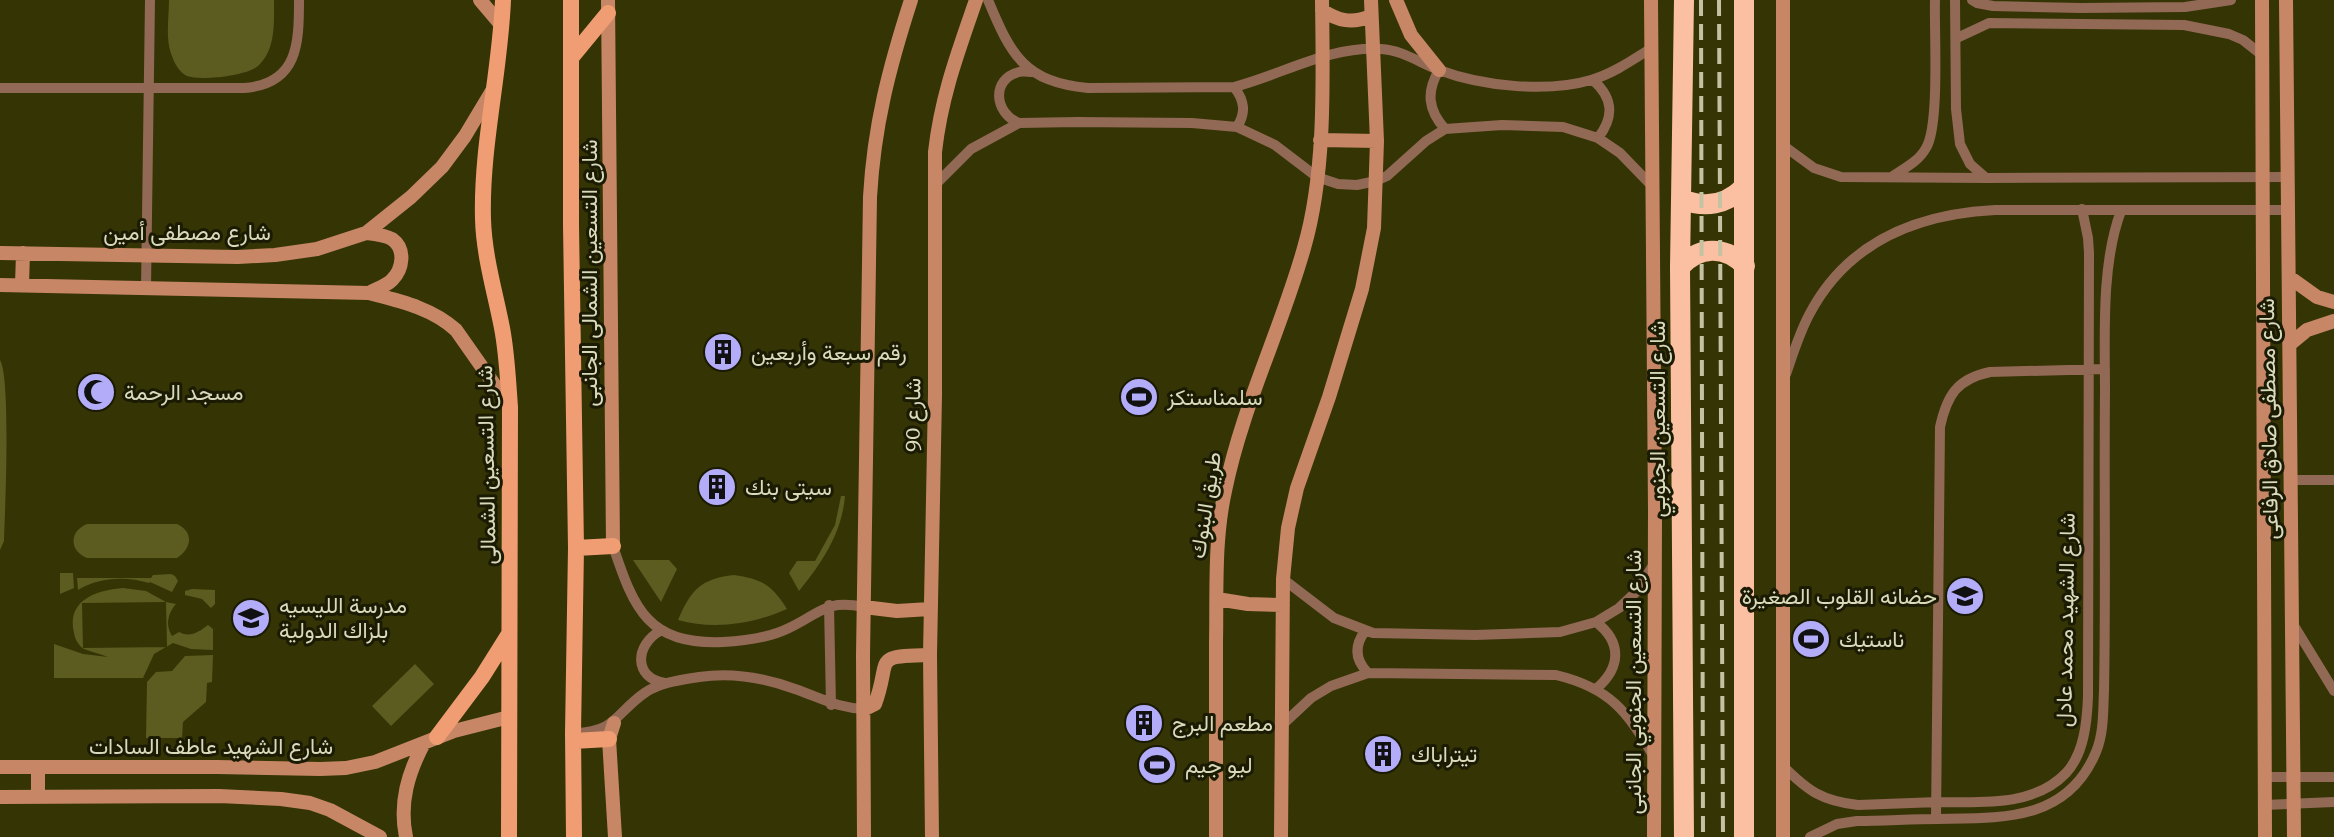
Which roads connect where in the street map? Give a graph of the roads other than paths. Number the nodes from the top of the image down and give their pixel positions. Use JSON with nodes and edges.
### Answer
{"nodes":[{"id":1,"x":150,"y":0,"type":"edge"},
{"id":2,"x":299,"y":0,"type":"edge"},
{"id":3,"x":480,"y":0,"type":"edge"},
{"id":4,"x":503,"y":0,"type":"edge"},
{"id":5,"x":571,"y":0,"type":"edge"},
{"id":6,"x":911,"y":0,"type":"edge"},
{"id":7,"x":976,"y":0,"type":"edge"},
{"id":8,"x":988,"y":0,"type":"edge"},
{"id":9,"x":1371,"y":0,"type":"edge"},
{"id":10,"x":1396,"y":0,"type":"edge"},
{"id":11,"x":1651,"y":0,"type":"edge"},
{"id":12,"x":1684,"y":0,"type":"edge"},
{"id":13,"x":1744,"y":0,"type":"edge"},
{"id":14,"x":1783,"y":0,"type":"edge"},
{"id":15,"x":1935,"y":0,"type":"edge"},
{"id":16,"x":1955,"y":0,"type":"edge"},
{"id":17,"x":1972,"y":0,"type":"edge"},
{"id":18,"x":2231,"y":0,"type":"edge"},
{"id":19,"x":2262,"y":0,"type":"edge"},
{"id":20,"x":2286,"y":0,"type":"edge"},
{"id":21,"x":2130,"y":3,"type":"edge"},
{"id":22,"x":2083,"y":4,"type":"edge"},
{"id":23,"x":1322,"y":5,"type":"edge"},
{"id":24,"x":608,"y":7,"type":"edge"},
{"id":25,"x":2004,"y":7,"type":"junction"},
{"id":26,"x":1371,"y":16,"type":"junction"},
{"id":27,"x":2005,"y":22,"type":"junction"},
{"id":28,"x":502,"y":26,"type":"junction"},
{"id":29,"x":1957,"y":38,"type":"junction"},
{"id":30,"x":1372,"y":49,"type":"junction"},
{"id":31,"x":1650,"y":49,"type":"junction"},
{"id":32,"x":2262,"y":55,"type":"junction"},
{"id":33,"x":1322,"y":56,"type":"junction"},
{"id":34,"x":571,"y":58,"type":"junction"},
{"id":35,"x":1439,"y":70,"type":"junction"},
{"id":36,"x":1033,"y":72,"type":"junction"},
{"id":37,"x":1593,"y":80,"type":"junction"},
{"id":38,"x":1234,"y":87,"type":"junction"},
{"id":39,"x":0,"y":88,"type":"edge"},
{"id":40,"x":494,"y":88,"type":"junction"},
{"id":41,"x":151,"y":89,"type":"junction"},
{"id":42,"x":1019,"y":123,"type":"junction"},
{"id":43,"x":1237,"y":127,"type":"junction"},
{"id":44,"x":1445,"y":129,"type":"junction"},
{"id":45,"x":1598,"y":138,"type":"junction"},
{"id":46,"x":1320,"y":140,"type":"junction"},
{"id":47,"x":1377,"y":141,"type":"junction"},
{"id":48,"x":1784,"y":146,"type":"junction"},
{"id":49,"x":1893,"y":176,"type":"junction"},
{"id":50,"x":1317,"y":177,"type":"junction"},
{"id":51,"x":2288,"y":177,"type":"junction"},
{"id":52,"x":1986,"y":178,"type":"junction"},
{"id":53,"x":2262,"y":178,"type":"junction"},
{"id":54,"x":1376,"y":181,"type":"junction"},
{"id":55,"x":935,"y":185,"type":"junction"},
{"id":56,"x":1652,"y":186,"type":"junction"},
{"id":57,"x":1744,"y":187,"type":"junction"},
{"id":58,"x":1682,"y":199,"type":"junction"},
{"id":59,"x":2082,"y":209,"type":"junction"},
{"id":60,"x":2288,"y":210,"type":"junction"},
{"id":61,"x":2121,"y":211,"type":"junction"},
{"id":62,"x":2262,"y":211,"type":"junction"},
{"id":63,"x":366,"y":233,"type":"junction"},
{"id":64,"x":0,"y":253,"type":"edge"},
{"id":65,"x":23,"y":253,"type":"junction"},
{"id":66,"x":148,"y":254,"type":"junction"},
{"id":67,"x":1745,"y":266,"type":"junction"},
{"id":68,"x":1680,"y":267,"type":"junction"},
{"id":69,"x":2289,"y":277,"type":"junction"},
{"id":70,"x":0,"y":285,"type":"edge"},
{"id":71,"x":22,"y":285,"type":"junction"},
{"id":72,"x":146,"y":288,"type":"junction"},
{"id":73,"x":369,"y":293,"type":"junction"},
{"id":74,"x":2334,"y":302,"type":"edge"},
{"id":75,"x":2334,"y":321,"type":"edge"},
{"id":76,"x":2290,"y":344,"type":"junction"},
{"id":77,"x":2105,"y":369,"type":"junction"},
{"id":78,"x":2089,"y":370,"type":"junction"},
{"id":79,"x":1784,"y":379,"type":"junction"},
{"id":80,"x":510,"y":407,"type":"junction"},
{"id":81,"x":2291,"y":480,"type":"junction"},
{"id":82,"x":2334,"y":480,"type":"edge"},
{"id":83,"x":613,"y":546,"type":"junction"},
{"id":84,"x":576,"y":548,"type":"junction"},
{"id":85,"x":1655,"y":562,"type":"junction"},
{"id":86,"x":2105,"y":577,"type":"junction"},
{"id":87,"x":2088,"y":578,"type":"junction"},
{"id":88,"x":1283,"y":579,"type":"junction"},
{"id":89,"x":1217,"y":599,"type":"junction"},
{"id":90,"x":829,"y":605,"type":"junction"},
{"id":91,"x":1283,"y":605,"type":"junction"},
{"id":92,"x":864,"y":607,"type":"junction"},
{"id":93,"x":930,"y":609,"type":"junction"},
{"id":94,"x":1596,"y":622,"type":"junction"},
{"id":95,"x":2292,"y":622,"type":"junction"},
{"id":96,"x":660,"y":631,"type":"junction"},
{"id":97,"x":1365,"y":631,"type":"junction"},
{"id":98,"x":510,"y":632,"type":"junction"},
{"id":99,"x":930,"y":655,"type":"junction"},
{"id":100,"x":1368,"y":673,"type":"junction"},
{"id":101,"x":665,"y":683,"type":"junction"},
{"id":102,"x":1597,"y":688,"type":"junction"},
{"id":103,"x":2334,"y":691,"type":"edge"},
{"id":104,"x":831,"y":705,"type":"junction"},
{"id":105,"x":865,"y":709,"type":"junction"},
{"id":106,"x":509,"y":717,"type":"junction"},
{"id":107,"x":1281,"y":726,"type":"junction"},
{"id":108,"x":612,"y":731,"type":"junction"},
{"id":109,"x":573,"y":737,"type":"junction"},
{"id":110,"x":431,"y":740,"type":"junction"},
{"id":111,"x":1654,"y":757,"type":"junction"},
{"id":112,"x":1783,"y":766,"type":"junction"},
{"id":113,"x":0,"y":767,"type":"edge"},
{"id":114,"x":38,"y":767,"type":"junction"},
{"id":115,"x":2264,"y":777,"type":"junction"},
{"id":116,"x":2294,"y":777,"type":"junction"},
{"id":117,"x":2334,"y":777,"type":"edge"},
{"id":118,"x":0,"y":797,"type":"edge"},
{"id":119,"x":38,"y":797,"type":"junction"},
{"id":120,"x":1936,"y":802,"type":"junction"},
{"id":121,"x":2334,"y":802,"type":"edge"},
{"id":122,"x":2294,"y":804,"type":"junction"},
{"id":123,"x":2264,"y":805,"type":"junction"},
{"id":124,"x":1936,"y":819,"type":"junction"},
{"id":125,"x":2262,"y":833,"type":"edge"},
{"id":126,"x":380,"y":837,"type":"edge"},
{"id":127,"x":406,"y":837,"type":"edge"},
{"id":128,"x":509,"y":837,"type":"edge"},
{"id":129,"x":574,"y":837,"type":"edge"},
{"id":130,"x":615,"y":837,"type":"edge"},
{"id":131,"x":864,"y":837,"type":"edge"},
{"id":132,"x":932,"y":837,"type":"edge"},
{"id":133,"x":1216,"y":837,"type":"edge"},
{"id":134,"x":1281,"y":837,"type":"edge"},
{"id":135,"x":1654,"y":837,"type":"edge"},
{"id":136,"x":1684,"y":837,"type":"edge"},
{"id":137,"x":1744,"y":837,"type":"edge"},
{"id":138,"x":1783,"y":837,"type":"edge"},
{"id":139,"x":1810,"y":837,"type":"edge"},
{"id":140,"x":2294,"y":837,"type":"edge"}],
"edges":[{"from":1,"to":41,"type":"street"},
{"from":2,"to":41,"type":"street"},
{"from":3,"to":28,"type":"street"},
{"from":4,"to":28,"type":"main road","name":"شارع التسعين الشمالى"},
{"from":5,"to":34,"type":"main road"},
{"from":6,"to":92,"type":"street","name":"شارع 90"},
{"from":7,"to":55,"type":"street","name":"شارع 90"},
{"from":8,"to":36,"type":"street"},
{"from":9,"to":26,"type":"street"},
{"from":10,"to":35,"type":"street"},
{"from":11,"to":31,"type":"street","name":"شارع التسعين الجنوبي الجانبى"},
{"from":12,"to":58,"type":"highway","name":"شارع التسعين الجنوبي"},
{"from":13,"to":57,"type":"highway"},
{"from":14,"to":48,"type":"street"},
{"from":15,"to":49,"type":"street"},
{"from":16,"to":29,"type":"street"},
{"from":17,"to":25,"type":"street"},
{"from":18,"to":21,"type":"street"},
{"from":19,"to":32,"type":"street","name":"شارع مصطفى صادق الرفاعى"},
{"from":20,"to":51,"type":"street","name":"شارع مصطفى صادق الرفاعى"},
{"from":21,"to":22,"type":"street"},
{"from":22,"to":25,"type":"street"},
{"from":23,"to":26,"type":"street"},
{"from":23,"to":33,"type":"street","name":"طريق البنوك"},
{"from":24,"to":34,"type":"main road"},
{"from":24,"to":83,"type":"street","name":"شارع التسعين الشمالى الجانبى"},
{"from":25,"to":27,"type":"street"},
{"from":26,"to":30,"type":"street"},
{"from":27,"to":29,"type":"street"},
{"from":27,"to":32,"type":"street"},
{"from":28,"to":40,"type":"main road","name":"شارع التسعين الشمالى"},
{"from":29,"to":52,"type":"street"},
{"from":30,"to":33,"type":"street"},
{"from":30,"to":35,"type":"street"},
{"from":30,"to":47,"type":"street"},
{"from":31,"to":37,"type":"street"},
{"from":31,"to":56,"type":"street","name":"شارع التسعين الجنوبي الجانبى"},
{"from":32,"to":53,"type":"street","name":"شارع مصطفى صادق الرفاعى"},
{"from":33,"to":38,"type":"street"},
{"from":33,"to":46,"type":"street","name":"طريق البنوك"},
{"from":34,"to":84,"type":"main road"},
{"from":35,"to":37,"type":"street"},
{"from":35,"to":44,"type":"street"},
{"from":36,"to":38,"type":"street"},
{"from":36,"to":42,"type":"street"},
{"from":37,"to":45,"type":"street"},
{"from":38,"to":43,"type":"street"},
{"from":39,"to":41,"type":"street"},
{"from":40,"to":63,"type":"street","name":"شارع مصطفى أمين"},
{"from":40,"to":80,"type":"main road","name":"شارع التسعين الشمالى"},
{"from":41,"to":66,"type":"street"},
{"from":42,"to":43,"type":"street"},
{"from":42,"to":55,"type":"street"},
{"from":43,"to":50,"type":"street"},
{"from":44,"to":45,"type":"street"},
{"from":44,"to":54,"type":"street"},
{"from":45,"to":56,"type":"street"},
{"from":46,"to":47,"type":"street"},
{"from":46,"to":50,"type":"street","name":"طريق البنوك"},
{"from":47,"to":54,"type":"street"},
{"from":48,"to":49,"type":"street"},
{"from":48,"to":79,"type":"street"},
{"from":49,"to":52,"type":"street"},
{"from":50,"to":54,"type":"street"},
{"from":50,"to":89,"type":"street","name":"طريق البنوك"},
{"from":51,"to":53,"type":"street"},
{"from":51,"to":60,"type":"street","name":"شارع مصطفى صادق الرفاعى"},
{"from":52,"to":53,"type":"street"},
{"from":53,"to":62,"type":"street","name":"شارع مصطفى صادق الرفاعى"},
{"from":54,"to":88,"type":"street"},
{"from":55,"to":93,"type":"street","name":"شارع 90"},
{"from":56,"to":85,"type":"street","name":"شارع التسعين الجنوبي الجانبى"},
{"from":57,"to":58,"type":"highway"},
{"from":57,"to":67,"type":"highway"},
{"from":58,"to":68,"type":"highway","name":"شارع التسعين الجنوبي"},
{"from":59,"to":61,"type":"street"},
{"from":59,"to":78,"type":"street","name":"شارع الشهيد محمد عادل"},
{"from":59,"to":79,"type":"street"},
{"from":60,"to":62,"type":"street"},
{"from":60,"to":69,"type":"street","name":"شارع مصطفى صادق الرفاعى"},
{"from":61,"to":62,"type":"street"},
{"from":61,"to":77,"type":"street","name":"شارع الشهيد محمد عادل"},
{"from":62,"to":115,"type":"street","name":"شارع مصطفى صادق الرفاعى"},
{"from":63,"to":66,"type":"street","name":"شارع مصطفى أمين"},
{"from":63,"to":73,"type":"street"},
{"from":64,"to":65,"type":"street","name":"شارع مصطفى أمين"},
{"from":65,"to":66,"type":"street","name":"شارع مصطفى أمين"},
{"from":65,"to":71,"type":"street"},
{"from":66,"to":72,"type":"street"},
{"from":67,"to":68,"type":"highway"},
{"from":67,"to":137,"type":"highway"},
{"from":68,"to":136,"type":"highway","name":"شارع التسعين الجنوبي"},
{"from":69,"to":74,"type":"street"},
{"from":69,"to":76,"type":"street","name":"شارع مصطفى صادق الرفاعى"},
{"from":70,"to":71,"type":"street"},
{"from":71,"to":72,"type":"street"},
{"from":72,"to":73,"type":"street"},
{"from":73,"to":80,"type":"street"},
{"from":75,"to":76,"type":"street"},
{"from":76,"to":81,"type":"street","name":"شارع مصطفى صادق الرفاعى"},
{"from":77,"to":78,"type":"street"},
{"from":77,"to":86,"type":"street","name":"شارع الشهيد محمد عادل"},
{"from":78,"to":87,"type":"street","name":"شارع الشهيد محمد عادل"},
{"from":78,"to":120,"type":"street"},
{"from":79,"to":112,"type":"street"},
{"from":80,"to":98,"type":"main road","name":"شارع التسعين الشمالى"},
{"from":81,"to":82,"type":"street"},
{"from":81,"to":95,"type":"street","name":"شارع مصطفى صادق الرفاعى"},
{"from":83,"to":84,"type":"main road"},
{"from":83,"to":96,"type":"street"},
{"from":84,"to":109,"type":"main road"},
{"from":85,"to":94,"type":"street"},
{"from":85,"to":111,"type":"street","name":"شارع التسعين الجنوبي الجانبى"},
{"from":86,"to":87,"type":"street"},
{"from":86,"to":124,"type":"street","name":"شارع الشهيد محمد عادل"},
{"from":87,"to":120,"type":"street","name":"شارع الشهيد محمد عادل"},
{"from":88,"to":91,"type":"street"},
{"from":88,"to":97,"type":"street"},
{"from":89,"to":91,"type":"street"},
{"from":89,"to":133,"type":"street","name":"طريق البنوك"},
{"from":90,"to":92,"type":"street"},
{"from":90,"to":96,"type":"street"},
{"from":90,"to":104,"type":"street"},
{"from":91,"to":107,"type":"street"},
{"from":92,"to":93,"type":"street"},
{"from":92,"to":105,"type":"street","name":"شارع 90"},
{"from":93,"to":99,"type":"street","name":"شارع 90"},
{"from":94,"to":97,"type":"street"},
{"from":94,"to":102,"type":"street"},
{"from":95,"to":103,"type":"street"},
{"from":95,"to":116,"type":"street","name":"شارع مصطفى صادق الرفاعى"},
{"from":96,"to":101,"type":"street"},
{"from":97,"to":100,"type":"street"},
{"from":98,"to":106,"type":"main road","name":"شارع التسعين الشمالى"},
{"from":98,"to":110,"type":"main road"},
{"from":99,"to":105,"type":"street"},
{"from":99,"to":132,"type":"street","name":"شارع 90"},
{"from":100,"to":102,"type":"street"},
{"from":100,"to":107,"type":"street"},
{"from":101,"to":104,"type":"street"},
{"from":101,"to":108,"type":"street"},
{"from":102,"to":111,"type":"street"},
{"from":104,"to":105,"type":"street"},
{"from":105,"to":131,"type":"street","name":"شارع 90"},
{"from":106,"to":110,"type":"street","name":"شارع الشهيد عاطف السادات"},
{"from":106,"to":128,"type":"main road","name":"شارع التسعين الشمالى"},
{"from":107,"to":134,"type":"street"},
{"from":108,"to":109,"type":"main road"},
{"from":108,"to":130,"type":"street"},
{"from":109,"to":129,"type":"main road"},
{"from":110,"to":114,"type":"street","name":"شارع الشهيد عاطف السادات"},
{"from":110,"to":127,"type":"street"},
{"from":111,"to":135,"type":"street","name":"شارع التسعين الجنوبي الجانبى"},
{"from":112,"to":120,"type":"street","name":"شارع الشهيد محمد عادل"},
{"from":112,"to":138,"type":"street"},
{"from":113,"to":114,"type":"street","name":"شارع الشهيد عاطف السادات"},
{"from":114,"to":119,"type":"street"},
{"from":115,"to":116,"type":"street"},
{"from":115,"to":123,"type":"street","name":"شارع مصطفى صادق الرفاعى"},
{"from":116,"to":117,"type":"street"},
{"from":116,"to":122,"type":"street","name":"شارع مصطفى صادق الرفاعى"},
{"from":118,"to":119,"type":"street"},
{"from":119,"to":126,"type":"street"},
{"from":120,"to":124,"type":"street"},
{"from":121,"to":122,"type":"street"},
{"from":122,"to":123,"type":"street"},
{"from":122,"to":140,"type":"street","name":"شارع مصطفى صادق الرفاعى"},
{"from":123,"to":125,"type":"street","name":"شارع مصطفى صادق الرفاعى"},
{"from":124,"to":139,"type":"street","name":"شارع الشهيد محمد عادل"}]}
